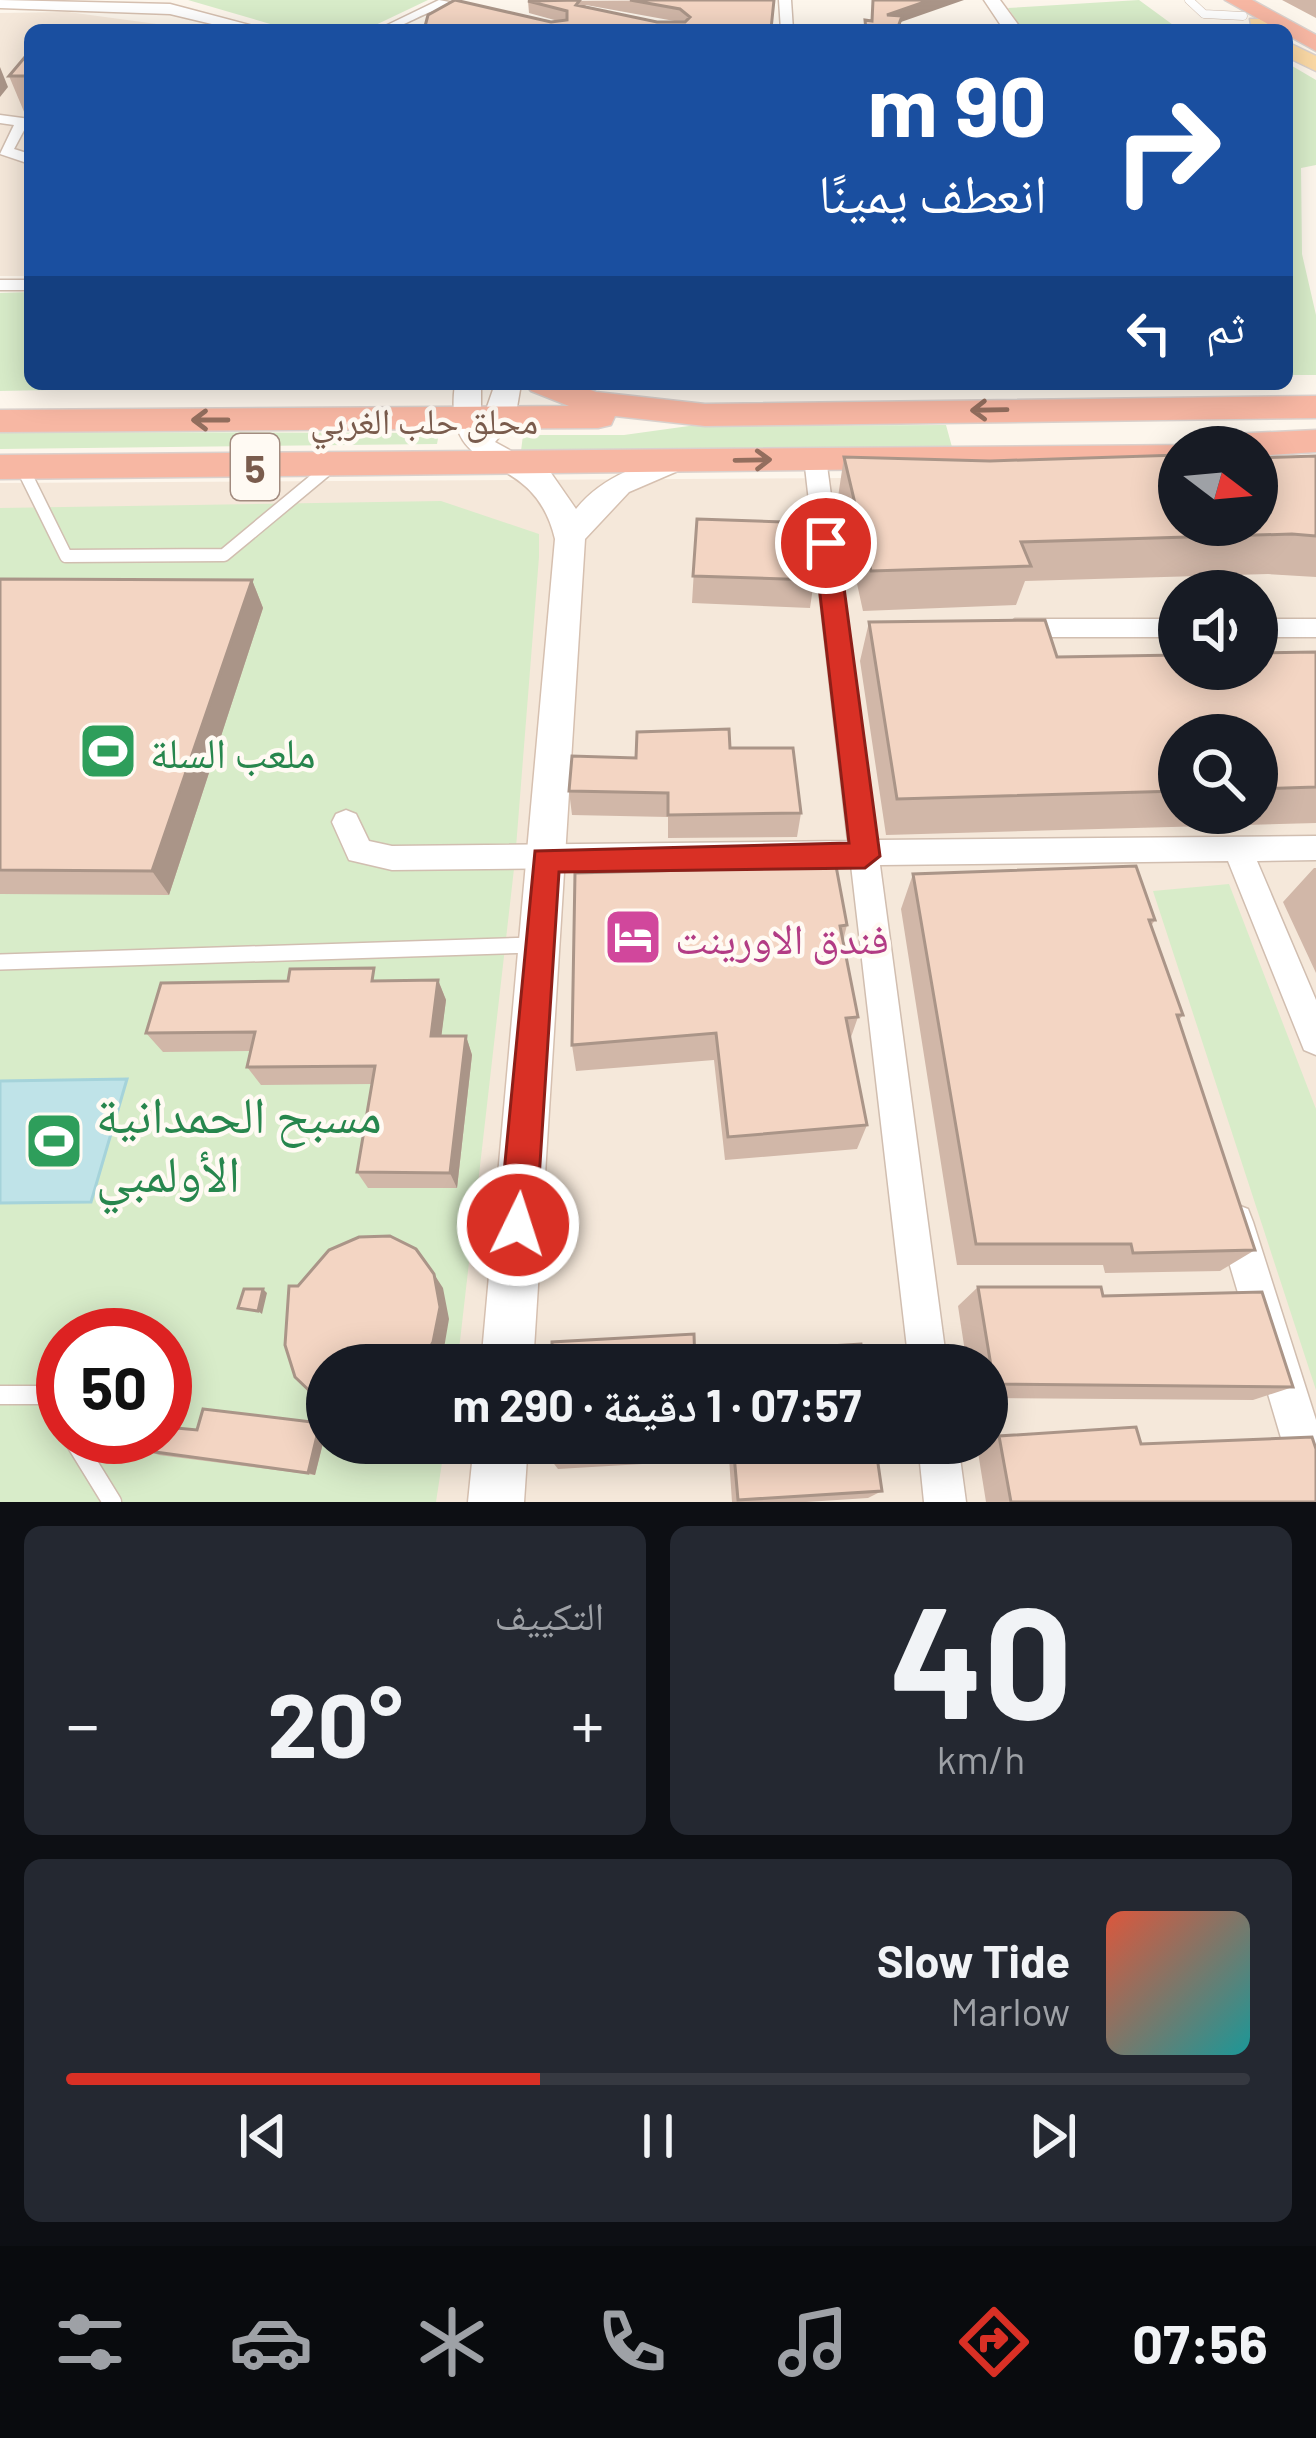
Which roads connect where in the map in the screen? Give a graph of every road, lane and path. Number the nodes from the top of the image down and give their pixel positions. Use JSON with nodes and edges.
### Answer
{"nodes":[{"id":1,"x":1189,"y":0,"type":"edge"},
{"id":2,"x":1214,"y":0,"type":"edge"},
{"id":3,"x":3,"y":4,"type":"edge"},
{"id":4,"x":116,"y":6,"type":"edge"},
{"id":5,"x":168,"y":9,"type":"edge"},
{"id":6,"x":504,"y":14,"type":"edge"},
{"id":7,"x":200,"y":24,"type":"edge"},
{"id":8,"x":233,"y":24,"type":"edge"},
{"id":9,"x":396,"y":24,"type":"edge"},
{"id":10,"x":1255,"y":24,"type":"edge"},
{"id":11,"x":1261,"y":24,"type":"edge"},
{"id":12,"x":24,"y":121,"type":"edge"},
{"id":13,"x":24,"y":157,"type":"edge"},
{"id":14,"x":403,"y":390,"type":"edge"},
{"id":15,"x":559,"y":390,"type":"edge"},
{"id":16,"x":1316,"y":407,"type":"edge"},
{"id":17,"x":1071,"y":409,"type":"junction"},
{"id":18,"x":483,"y":410,"type":"edge"},
{"id":19,"x":705,"y":415,"type":"junction"},
{"id":20,"x":311,"y":419,"type":"junction"},
{"id":21,"x":0,"y":421,"type":"edge"},
{"id":22,"x":1316,"y":423,"type":"edge"},
{"id":23,"x":1316,"y":441,"type":"edge"},
{"id":24,"x":1278,"y":443,"type":"edge"},
{"id":25,"x":1158,"y":452,"type":"edge"},
{"id":26,"x":1278,"y":454,"type":"edge"},
{"id":27,"x":1316,"y":454,"type":"edge"},
{"id":28,"x":815,"y":458,"type":"junction"},
{"id":29,"x":687,"y":461,"type":"junction"},
{"id":30,"x":510,"y":464,"type":"junction"},
{"id":31,"x":371,"y":466,"type":"junction"},
{"id":32,"x":11,"y":467,"type":"edge"},
{"id":33,"x":330,"y":467,"type":"junction"},
{"id":34,"x":570,"y":539,"type":"junction"},
{"id":35,"x":996,"y":628,"type":"edge"},
{"id":36,"x":1158,"y":628,"type":"edge"},
{"id":37,"x":1278,"y":628,"type":"edge"},
{"id":38,"x":1316,"y":628,"type":"edge"},
{"id":39,"x":346,"y":822,"type":"dead end"},
{"id":40,"x":1316,"y":848,"type":"edge"},
{"id":41,"x":1238,"y":849,"type":"junction"},
{"id":42,"x":1121,"y":851,"type":"junction"},
{"id":43,"x":865,"y":856,"type":"junction"},
{"id":44,"x":545,"y":860,"type":"junction"},
{"id":45,"x":1136,"y":896,"type":"edge"},
{"id":46,"x":539,"y":945,"type":"junction"},
{"id":47,"x":0,"y":962,"type":"edge"},
{"id":48,"x":1316,"y":1039,"type":"edge"},
{"id":49,"x":1226,"y":1191,"type":"edge"},
{"id":50,"x":509,"y":1344,"type":"edge"},
{"id":51,"x":925,"y":1344,"type":"edge"},
{"id":52,"x":0,"y":1395,"type":"edge"},
{"id":53,"x":36,"y":1395,"type":"edge"},
{"id":54,"x":89,"y":1464,"type":"edge"},
{"id":55,"x":940,"y":1464,"type":"edge"},
{"id":56,"x":1316,"y":1485,"type":"edge"},
{"id":57,"x":112,"y":1502,"type":"edge"},
{"id":58,"x":945,"y":1502,"type":"edge"}],
"edges":[{"from":1,"to":10,"type":"lane"},
{"from":2,"to":11,"type":"highway"},
{"from":3,"to":4,"type":"main road"},
{"from":4,"to":5,"type":"main road"},
{"from":5,"to":7,"type":"main road"},
{"from":5,"to":8,"type":"main road"},
{"from":6,"to":9,"type":"street"},
{"from":12,"to":13,"type":"street"},
{"from":14,"to":20,"type":"highway"},
{"from":15,"to":19,"type":"highway"},
{"from":16,"to":17,"type":"highway","number":"5"},
{"from":17,"to":19,"type":"highway","number":"5","one_way":true},
{"from":17,"to":22,"type":"highway","number":"5"},
{"from":18,"to":19,"type":"highway","name":"محلق حلب الغربي","number":"5"},
{"from":18,"to":20,"type":"highway","name":"محلق حلب الغربي","number":"5"},
{"from":18,"to":30,"type":"main road"},
{"from":18,"to":31,"type":"main road"},
{"from":20,"to":21,"type":"highway","name":"محلق حلب الغربي","number":"5","one_way":true},
{"from":23,"to":24,"type":"highway"},
{"from":25,"to":28,"type":"highway","number":"5"},
{"from":26,"to":27,"type":"highway"},
{"from":29,"to":28,"type":"highway","number":"5","one_way":true},
{"from":28,"to":43,"type":"street"},
{"from":29,"to":30,"type":"highway","number":"5"},
{"from":29,"to":34,"type":"main road"},
{"from":30,"to":31,"type":"highway","name":"محلق حلب الغربي","number":"5"},
{"from":30,"to":34,"type":"main road"},
{"from":31,"to":33,"type":"highway","name":"محلق حلب الغربي","number":"5"},
{"from":32,"to":33,"type":"highway","name":"محلق حلب الغربي","number":"5"},
{"from":32,"to":33,"type":"lane"},
{"from":34,"to":44,"type":"main road"},
{"from":35,"to":36,"type":"street"},
{"from":37,"to":38,"type":"street"},
{"from":39,"to":44,"type":"street"},
{"from":40,"to":41,"type":"street"},
{"from":41,"to":42,"type":"street"},
{"from":41,"to":48,"type":"street"},
{"from":42,"to":43,"type":"street"},
{"from":42,"to":45,"type":"street"},
{"from":43,"to":44,"type":"street"},
{"from":43,"to":51,"type":"street"},
{"from":44,"to":46,"type":"main road"},
{"from":46,"to":47,"type":"lane"},
{"from":46,"to":50,"type":"main road"},
{"from":49,"to":56,"type":"street"},
{"from":52,"to":53,"type":"lane"},
{"from":54,"to":57,"type":"lane"},
{"from":55,"to":58,"type":"street"}]}
